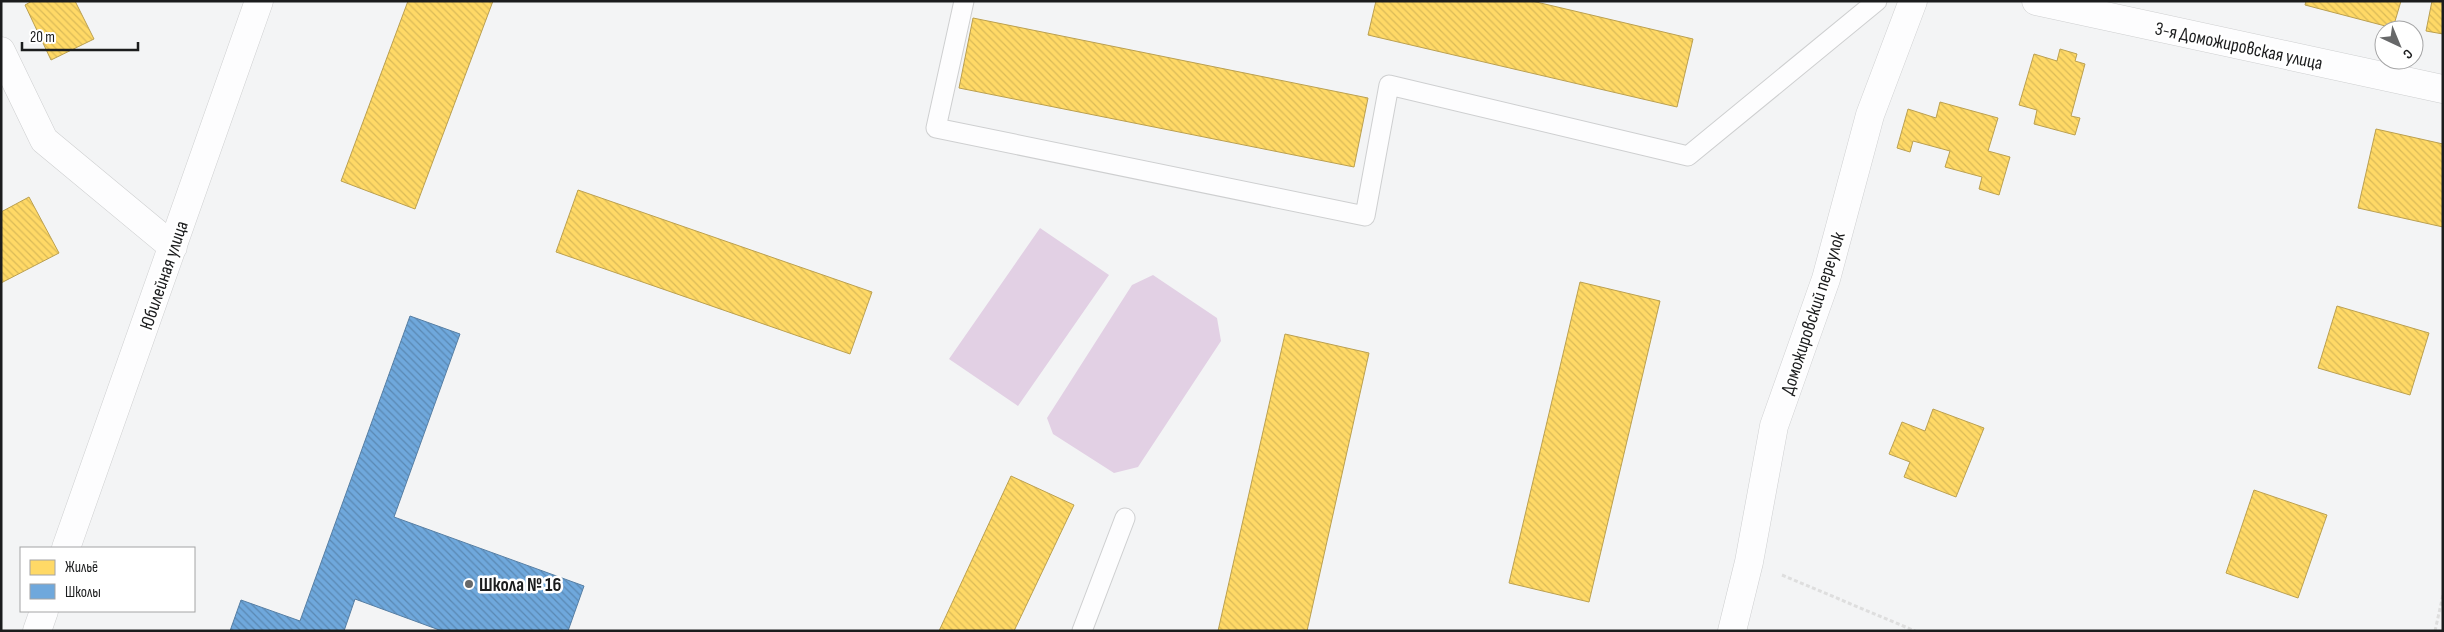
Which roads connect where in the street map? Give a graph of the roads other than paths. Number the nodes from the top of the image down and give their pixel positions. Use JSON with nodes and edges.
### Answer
{"nodes":[{"id":1,"x":259,"y":1,"type":"edge"},
{"id":2,"x":964,"y":1,"type":"edge"},
{"id":3,"x":1877,"y":1,"type":"edge"},
{"id":4,"x":1913,"y":1,"type":"edge"},
{"id":5,"x":2036,"y":1,"type":"edge"},
{"id":6,"x":2071,"y":5,"type":"edge"},
{"id":7,"x":1,"y":51,"type":"edge"},
{"id":8,"x":2443,"y":89,"type":"edge"},
{"id":9,"x":173,"y":247,"type":"junction"},
{"id":10,"x":1125,"y":518,"type":"dead end"},
{"id":11,"x":66,"y":547,"type":"edge"},
{"id":12,"x":44,"y":612,"type":"edge"},
{"id":13,"x":37,"y":631,"type":"edge"},
{"id":14,"x":1082,"y":631,"type":"edge"},
{"id":15,"x":1732,"y":631,"type":"edge"}],
"edges":[{"from":1,"to":9,"type":"street","name":"Юбилейная улица"},
{"from":2,"to":3,"type":"lane"},
{"from":4,"to":15,"type":"street","name":"Доможировский переулок"},
{"from":5,"to":6,"type":"street","name":"3-я Доможировская улица"},
{"from":6,"to":8,"type":"street","name":"3-я Доможировская улица"},
{"from":7,"to":9,"type":"street"},
{"from":9,"to":11,"type":"street","name":"Юбилейная улица"},
{"from":10,"to":14,"type":"lane"},
{"from":12,"to":13,"type":"street"}]}
